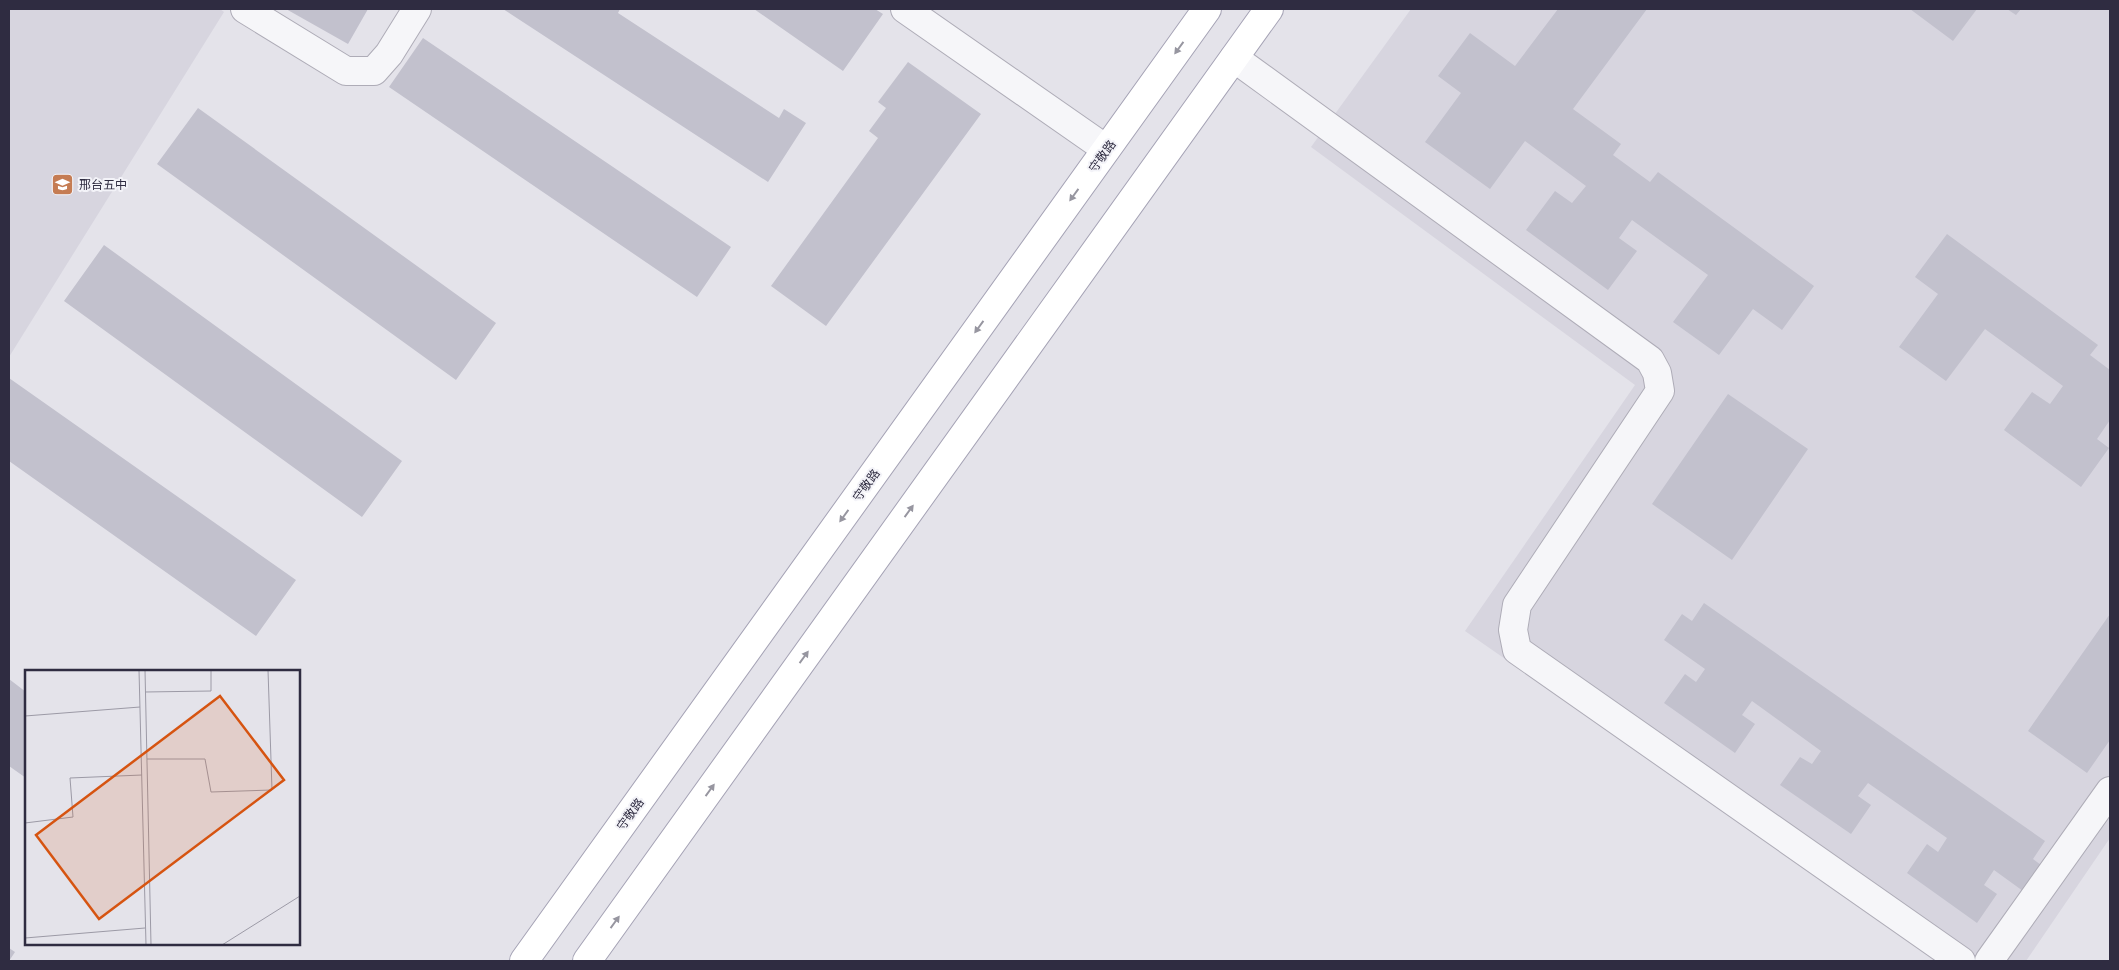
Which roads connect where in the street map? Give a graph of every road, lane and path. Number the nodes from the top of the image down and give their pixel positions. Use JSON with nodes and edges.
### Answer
{"nodes":[{"id":1,"x":245,"y":9,"type":"edge"},
{"id":2,"x":417,"y":9,"type":"edge"},
{"id":3,"x":905,"y":9,"type":"edge"},
{"id":4,"x":1207,"y":9,"type":"edge"},
{"id":5,"x":1269,"y":9,"type":"edge"},
{"id":6,"x":1234,"y":58,"type":"junction"},
{"id":7,"x":1106,"y":150,"type":"junction"},
{"id":8,"x":2110,"y":791,"type":"edge"},
{"id":9,"x":524,"y":961,"type":"edge"},
{"id":10,"x":587,"y":961,"type":"edge"},
{"id":11,"x":1961,"y":961,"type":"edge"},
{"id":12,"x":1989,"y":961,"type":"edge"}],
"edges":[{"from":1,"to":2,"type":"lane"},
{"from":3,"to":7,"type":"lane"},
{"from":4,"to":7,"type":"main road","name":"守敬路","one_way":true},
{"from":5,"to":6,"type":"main road"},
{"from":10,"to":6,"type":"main road","one_way":true},
{"from":6,"to":11,"type":"lane"},
{"from":7,"to":9,"type":"main road","name":"守敬路","one_way":true},
{"from":8,"to":12,"type":"lane"}]}
